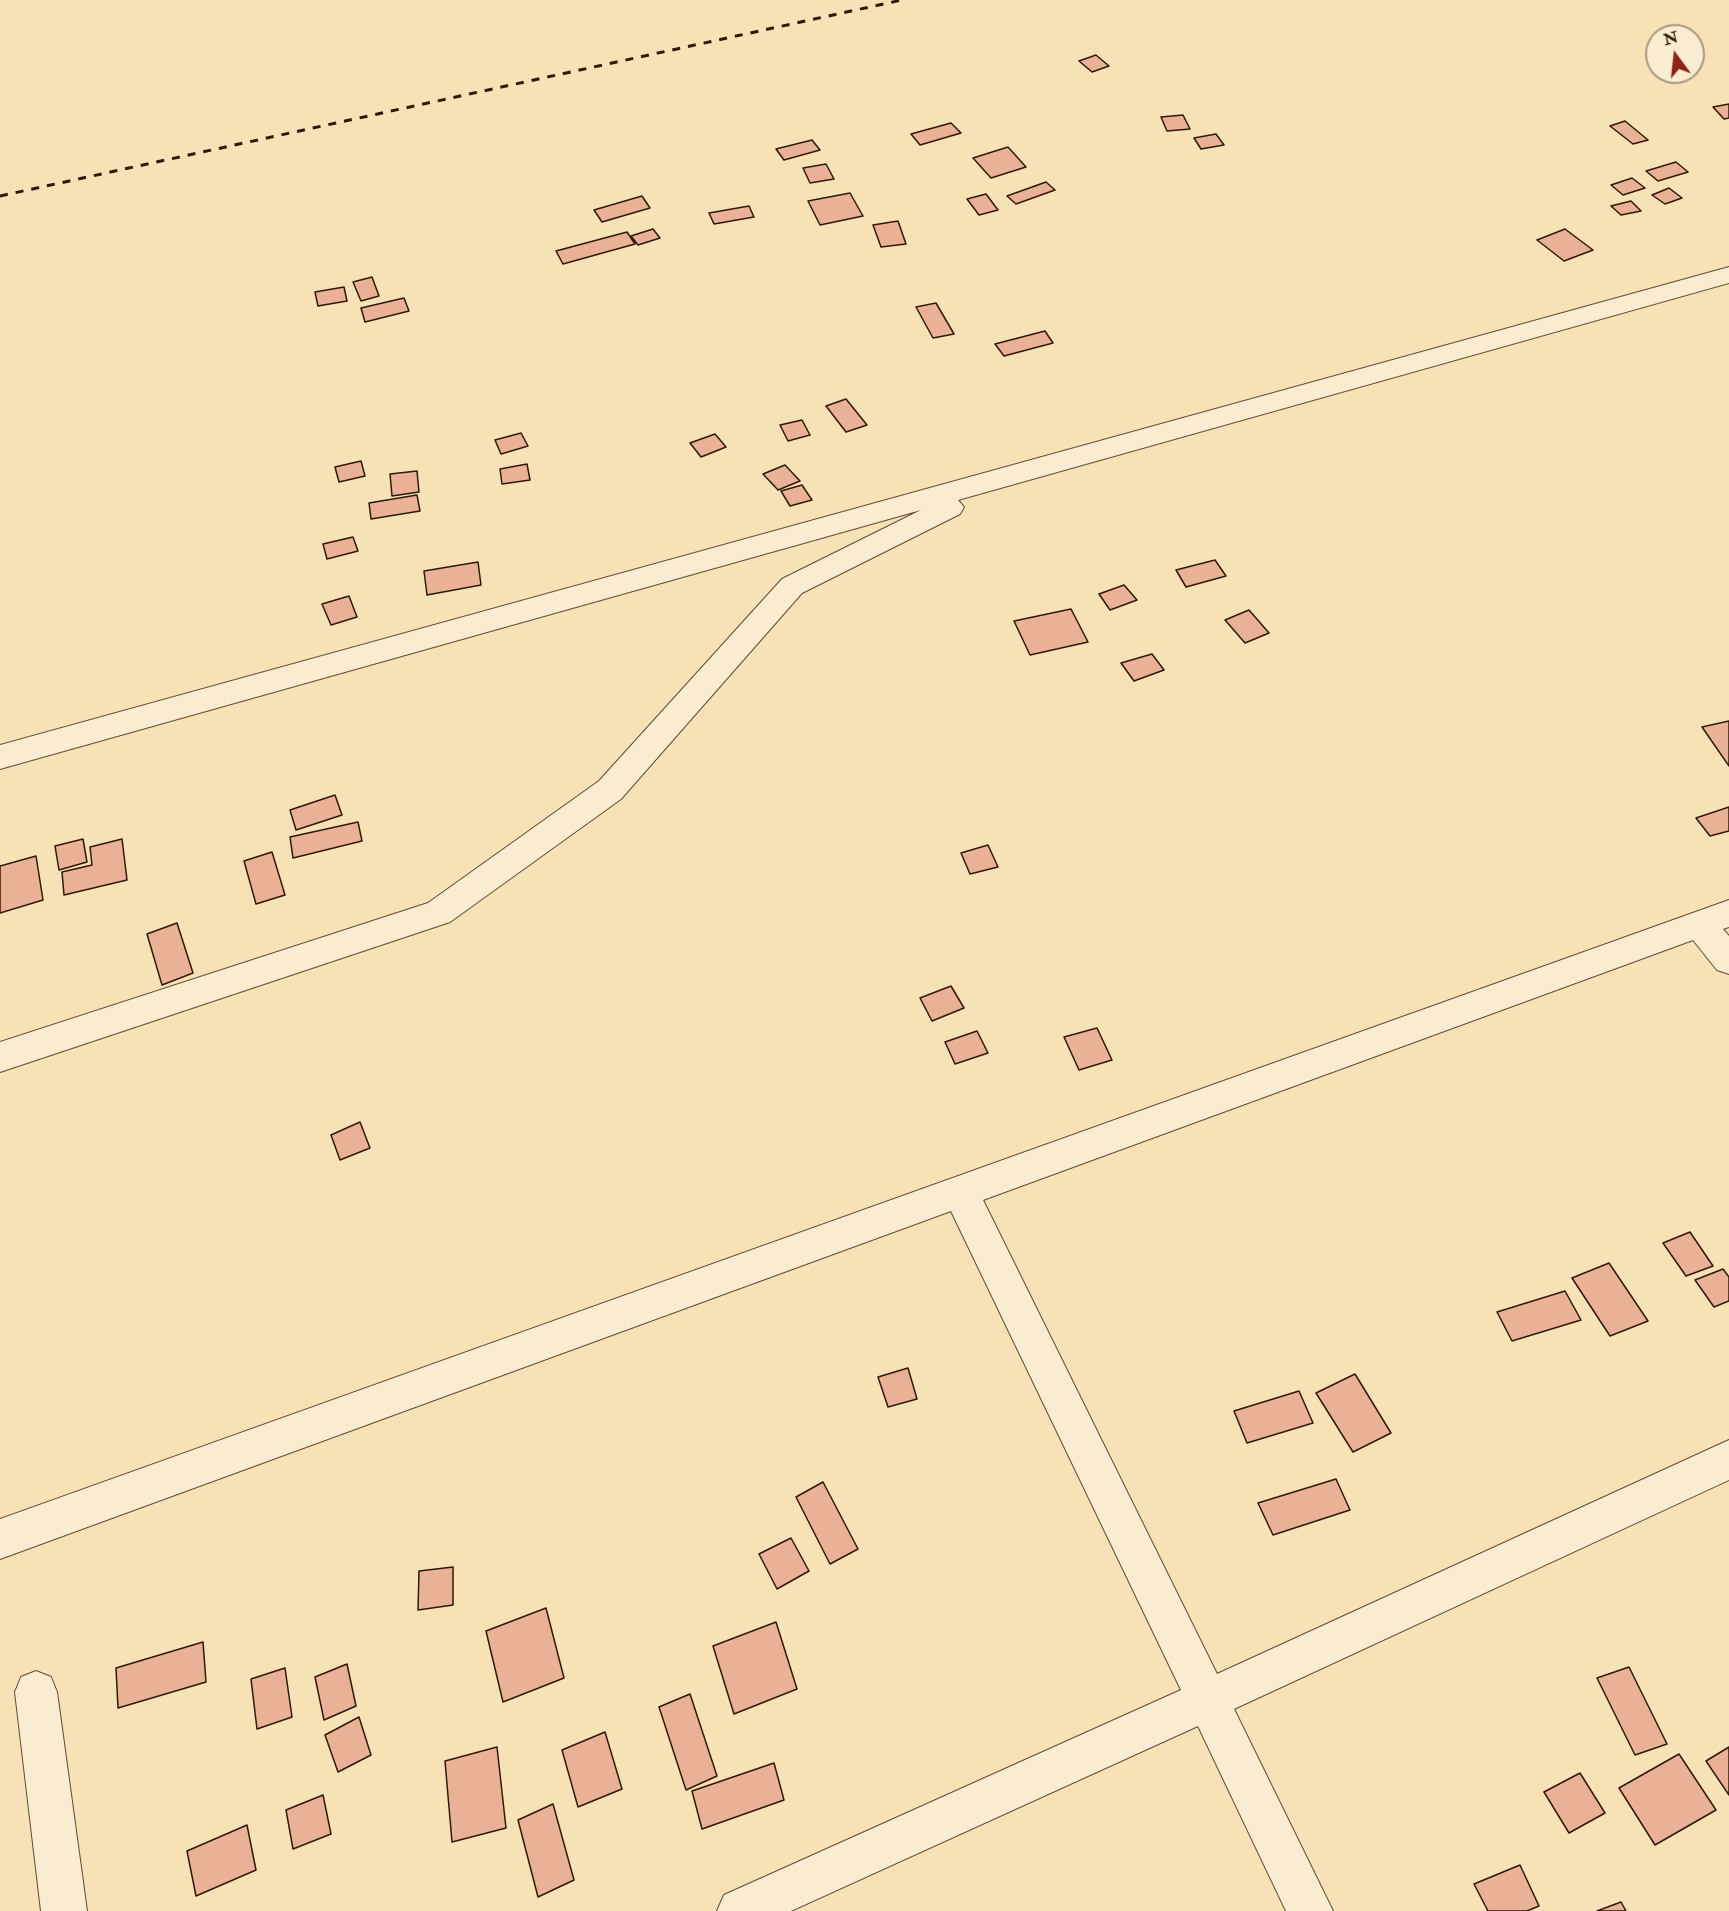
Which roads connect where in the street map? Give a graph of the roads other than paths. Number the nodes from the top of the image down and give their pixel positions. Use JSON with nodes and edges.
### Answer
{"nodes":[{"id":1,"x":1729,"y":275,"type":"edge"},
{"id":2,"x":1016,"y":474,"type":"junction"},
{"id":3,"x":0,"y":757,"type":"edge"},
{"id":4,"x":1714,"y":918,"type":"edge"},
{"id":5,"x":1729,"y":960,"type":"edge"},
{"id":6,"x":0,"y":1057,"type":"edge"},
{"id":7,"x":960,"y":1191,"type":"junction"},
{"id":8,"x":1729,"y":1460,"type":"edge"},
{"id":9,"x":0,"y":1539,"type":"edge"},
{"id":10,"x":36,"y":1692,"type":"dead end"},
{"id":11,"x":1207,"y":1700,"type":"junction"},
{"id":12,"x":64,"y":1911,"type":"edge"},
{"id":13,"x":740,"y":1911,"type":"edge"},
{"id":14,"x":1310,"y":1911,"type":"edge"}],
"edges":[{"from":1,"to":2,"type":"street"},
{"from":2,"to":3,"type":"street"},
{"from":2,"to":6,"type":"street"},
{"from":4,"to":5,"type":"street"},
{"from":4,"to":7,"type":"street"},
{"from":7,"to":9,"type":"street"},
{"from":7,"to":11,"type":"street"},
{"from":8,"to":11,"type":"street"},
{"from":10,"to":12,"type":"street"},
{"from":11,"to":13,"type":"street"},
{"from":11,"to":14,"type":"street"}]}
